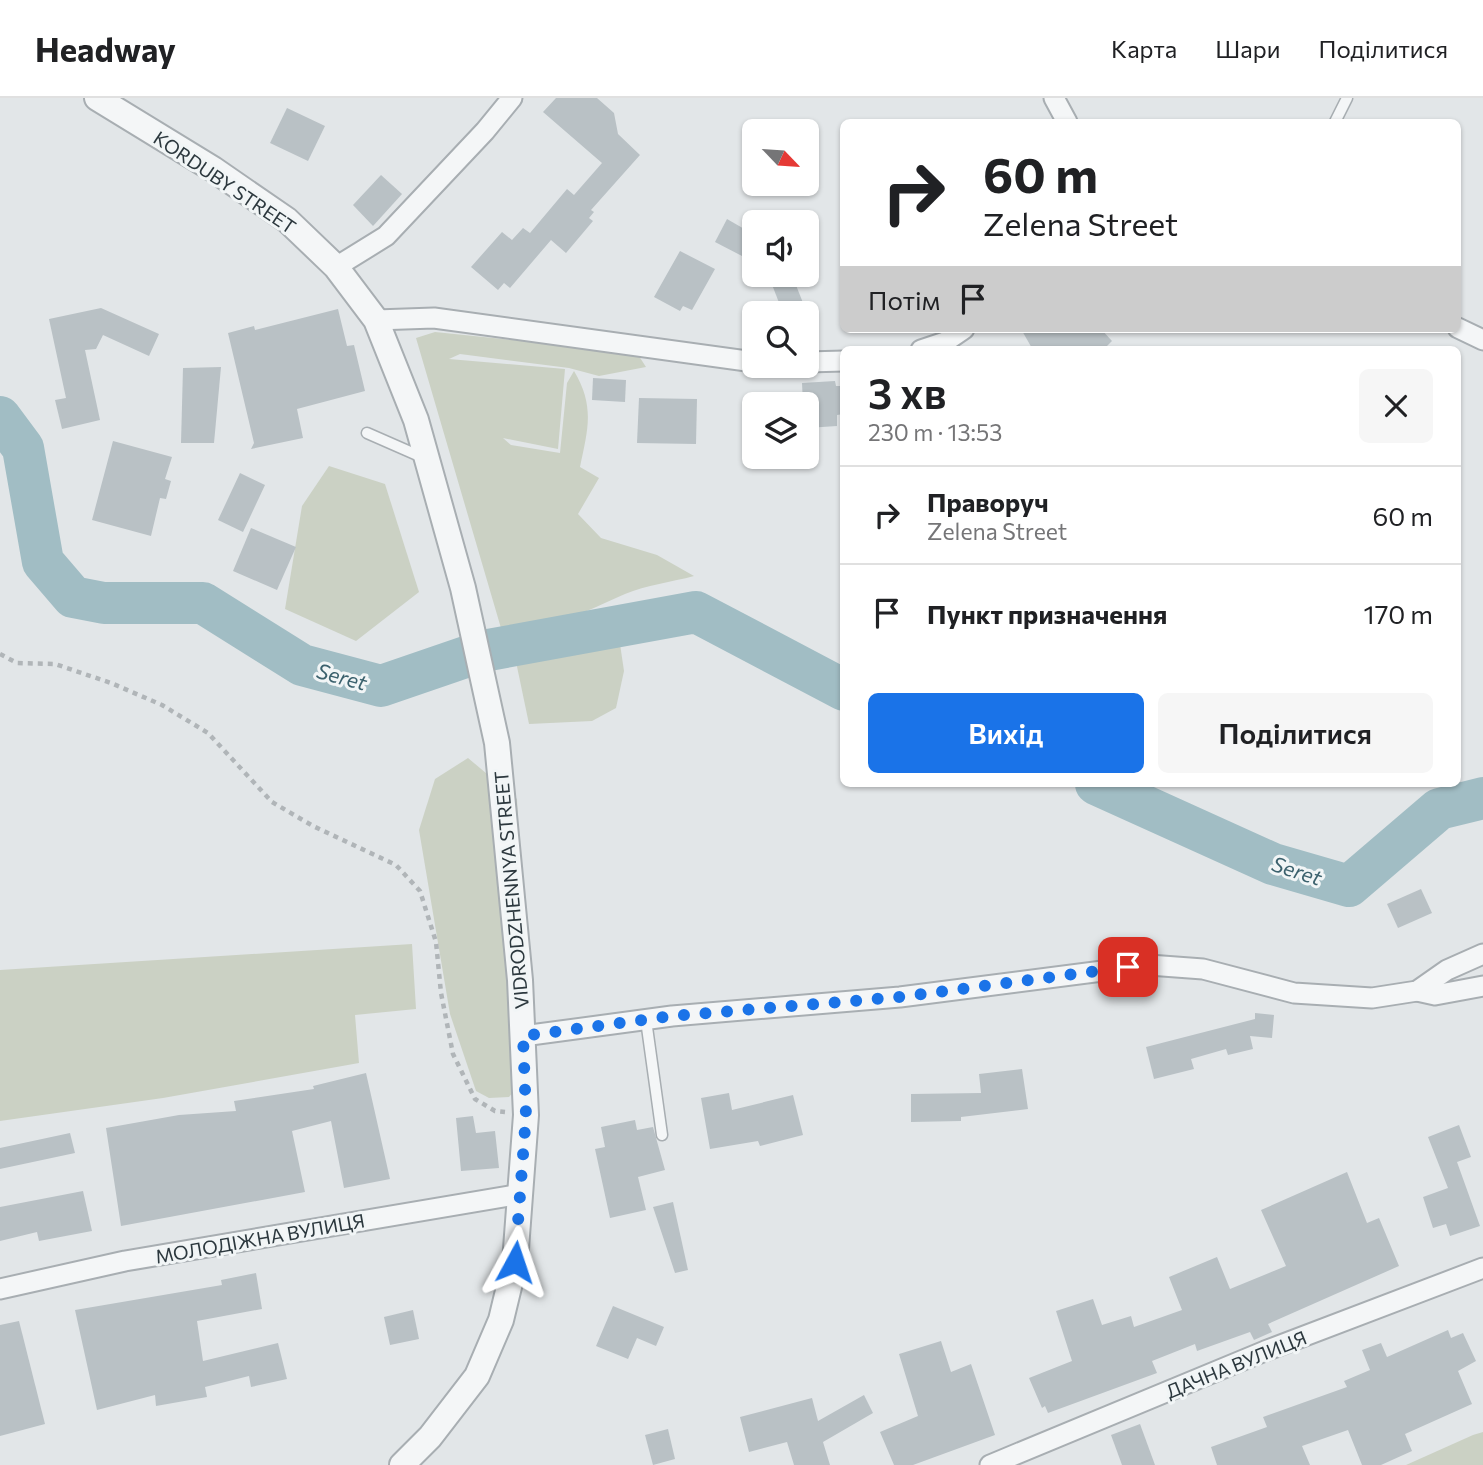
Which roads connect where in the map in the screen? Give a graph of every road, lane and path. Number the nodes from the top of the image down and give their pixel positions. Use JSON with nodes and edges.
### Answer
{"nodes":[{"id":1,"x":97,"y":98,"type":"edge"},
{"id":2,"x":512,"y":98,"type":"edge"},
{"id":3,"x":1054,"y":98,"type":"edge"},
{"id":4,"x":1347,"y":98,"type":"edge"},
{"id":5,"x":1065,"y":119,"type":"edge"},
{"id":6,"x":1336,"y":119,"type":"edge"},
{"id":7,"x":336,"y":267,"type":"junction"},
{"id":8,"x":376,"y":320,"type":"junction"},
{"id":9,"x":1461,"y":329,"type":"edge"},
{"id":10,"x":958,"y":333,"type":"edge"},
{"id":11,"x":1483,"y":340,"type":"edge"},
{"id":12,"x":933,"y":346,"type":"edge"},
{"id":13,"x":742,"y":360,"type":"edge"},
{"id":14,"x":840,"y":361,"type":"edge"},
{"id":15,"x":819,"y":362,"type":"edge"},
{"id":16,"x":368,"y":433,"type":"dead end"},
{"id":17,"x":428,"y":460,"type":"junction"},
{"id":18,"x":463,"y":588,"type":"joint"},
{"id":19,"x":0,"y":654,"type":"edge"},
{"id":20,"x":1483,"y":954,"type":"edge"},
{"id":21,"x":1483,"y":986,"type":"edge"},
{"id":22,"x":1417,"y":991,"type":"junction"},
{"id":23,"x":646,"y":1020,"type":"junction"},
{"id":24,"x":523,"y":1036,"type":"junction"},
{"id":25,"x":526,"y":1115,"type":"junction"},
{"id":26,"x":662,"y":1135,"type":"dead end"},
{"id":27,"x":521,"y":1194,"type":"junction"},
{"id":28,"x":1483,"y":1268,"type":"edge"},
{"id":29,"x":0,"y":1289,"type":"edge"},
{"id":30,"x":402,"y":1465,"type":"edge"},
{"id":31,"x":990,"y":1465,"type":"edge"}],
"edges":[{"from":1,"to":7,"type":"street","name":"KORDUBY STREET"},
{"from":2,"to":7,"type":"street"},
{"from":3,"to":5,"type":"street"},
{"from":4,"to":6,"type":"lane"},
{"from":7,"to":8,"type":"street","name":"KORDUBY STREET"},
{"from":8,"to":13,"type":"street"},
{"from":8,"to":17,"type":"street","name":"KORDUBY STREET"},
{"from":9,"to":11,"type":"street"},
{"from":10,"to":12,"type":"street"},
{"from":14,"to":15,"type":"street"},
{"from":16,"to":17,"type":"lane"},
{"from":17,"to":18,"type":"street","name":"KORDUBY STREET"},
{"from":18,"to":24,"type":"street","name":"VIDRODZHENNYA STREET"},
{"from":19,"to":25,"type":"path"},
{"from":20,"to":22,"type":"street"},
{"from":21,"to":22,"type":"street"},
{"from":22,"to":23,"type":"street"},
{"from":23,"to":24,"type":"street"},
{"from":23,"to":26,"type":"lane"},
{"from":24,"to":25,"type":"street","name":"VIDRODZHENNYA STREET"},
{"from":25,"to":27,"type":"street","name":"VIDRODZHENNYA STREET"},
{"from":27,"to":29,"type":"street","name":"МОЛОДІЖНА ВУЛИЦЯ"},
{"from":27,"to":30,"type":"street","name":"VIDRODZHENNYA STREET"},
{"from":28,"to":31,"type":"street","name":"ДАЧНА ВУЛИЦЯ"}]}
